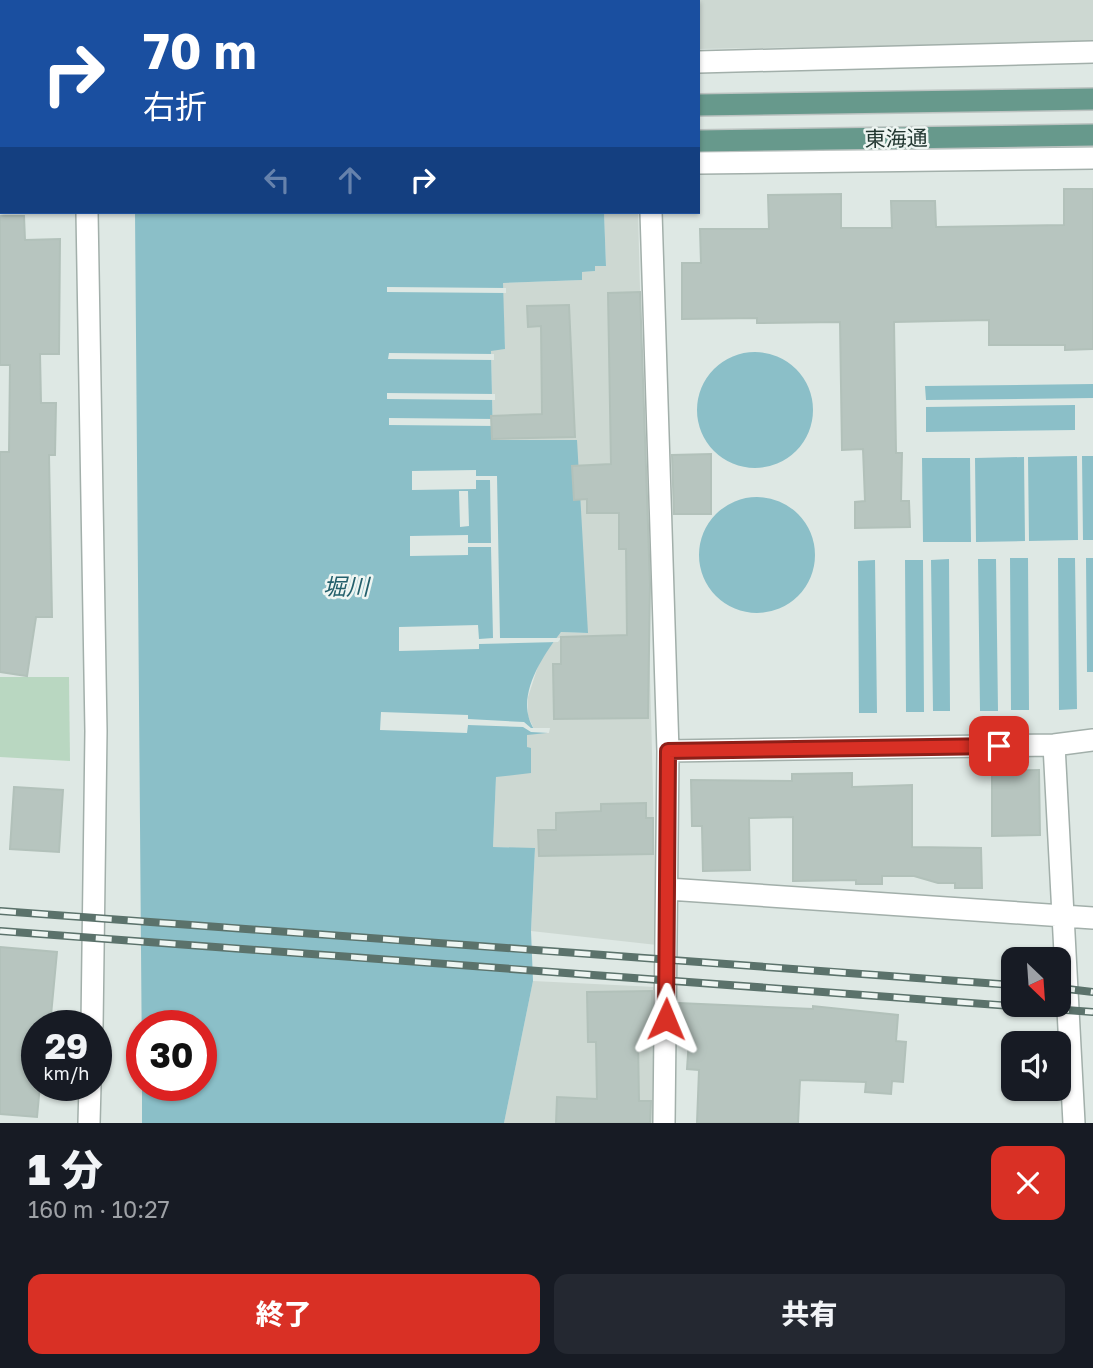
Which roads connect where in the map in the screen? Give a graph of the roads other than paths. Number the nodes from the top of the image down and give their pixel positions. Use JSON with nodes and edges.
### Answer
{"nodes":[{"id":1,"x":1093,"y":52,"type":"edge"},
{"id":2,"x":700,"y":62,"type":"edge"},
{"id":3,"x":1093,"y":99,"type":"edge"},
{"id":4,"x":700,"y":105,"type":"edge"},
{"id":5,"x":1093,"y":135,"type":"edge"},
{"id":6,"x":700,"y":141,"type":"edge"},
{"id":7,"x":1093,"y":158,"type":"edge"},
{"id":8,"x":700,"y":163,"type":"edge"},
{"id":9,"x":87,"y":214,"type":"edge"},
{"id":10,"x":651,"y":214,"type":"edge"},
{"id":11,"x":1093,"y":740,"type":"edge"},
{"id":12,"x":1054,"y":745,"type":"junction"},
{"id":13,"x":668,"y":751,"type":"junction"},
{"id":14,"x":668,"y":889,"type":"junction"},
{"id":15,"x":1064,"y":915,"type":"junction"},
{"id":16,"x":1093,"y":918,"type":"edge"},
{"id":17,"x":92,"y":1010,"type":"edge"},
{"id":18,"x":90,"y":1101,"type":"edge"},
{"id":19,"x":89,"y":1123,"type":"edge"},
{"id":20,"x":664,"y":1123,"type":"edge"},
{"id":21,"x":1074,"y":1123,"type":"edge"}],
"edges":[{"from":1,"to":2,"type":"street"},
{"from":3,"to":4,"type":"main road","name":"東海通"},
{"from":5,"to":6,"type":"main road","name":"東海通"},
{"from":7,"to":8,"type":"street"},
{"from":9,"to":17,"type":"street"},
{"from":10,"to":13,"type":"street"},
{"from":11,"to":12,"type":"street"},
{"from":12,"to":13,"type":"street"},
{"from":12,"to":15,"type":"street"},
{"from":13,"to":14,"type":"street"},
{"from":14,"to":15,"type":"street"},
{"from":14,"to":20,"type":"street"},
{"from":15,"to":16,"type":"street"},
{"from":15,"to":21,"type":"street"},
{"from":18,"to":19,"type":"street"}]}
